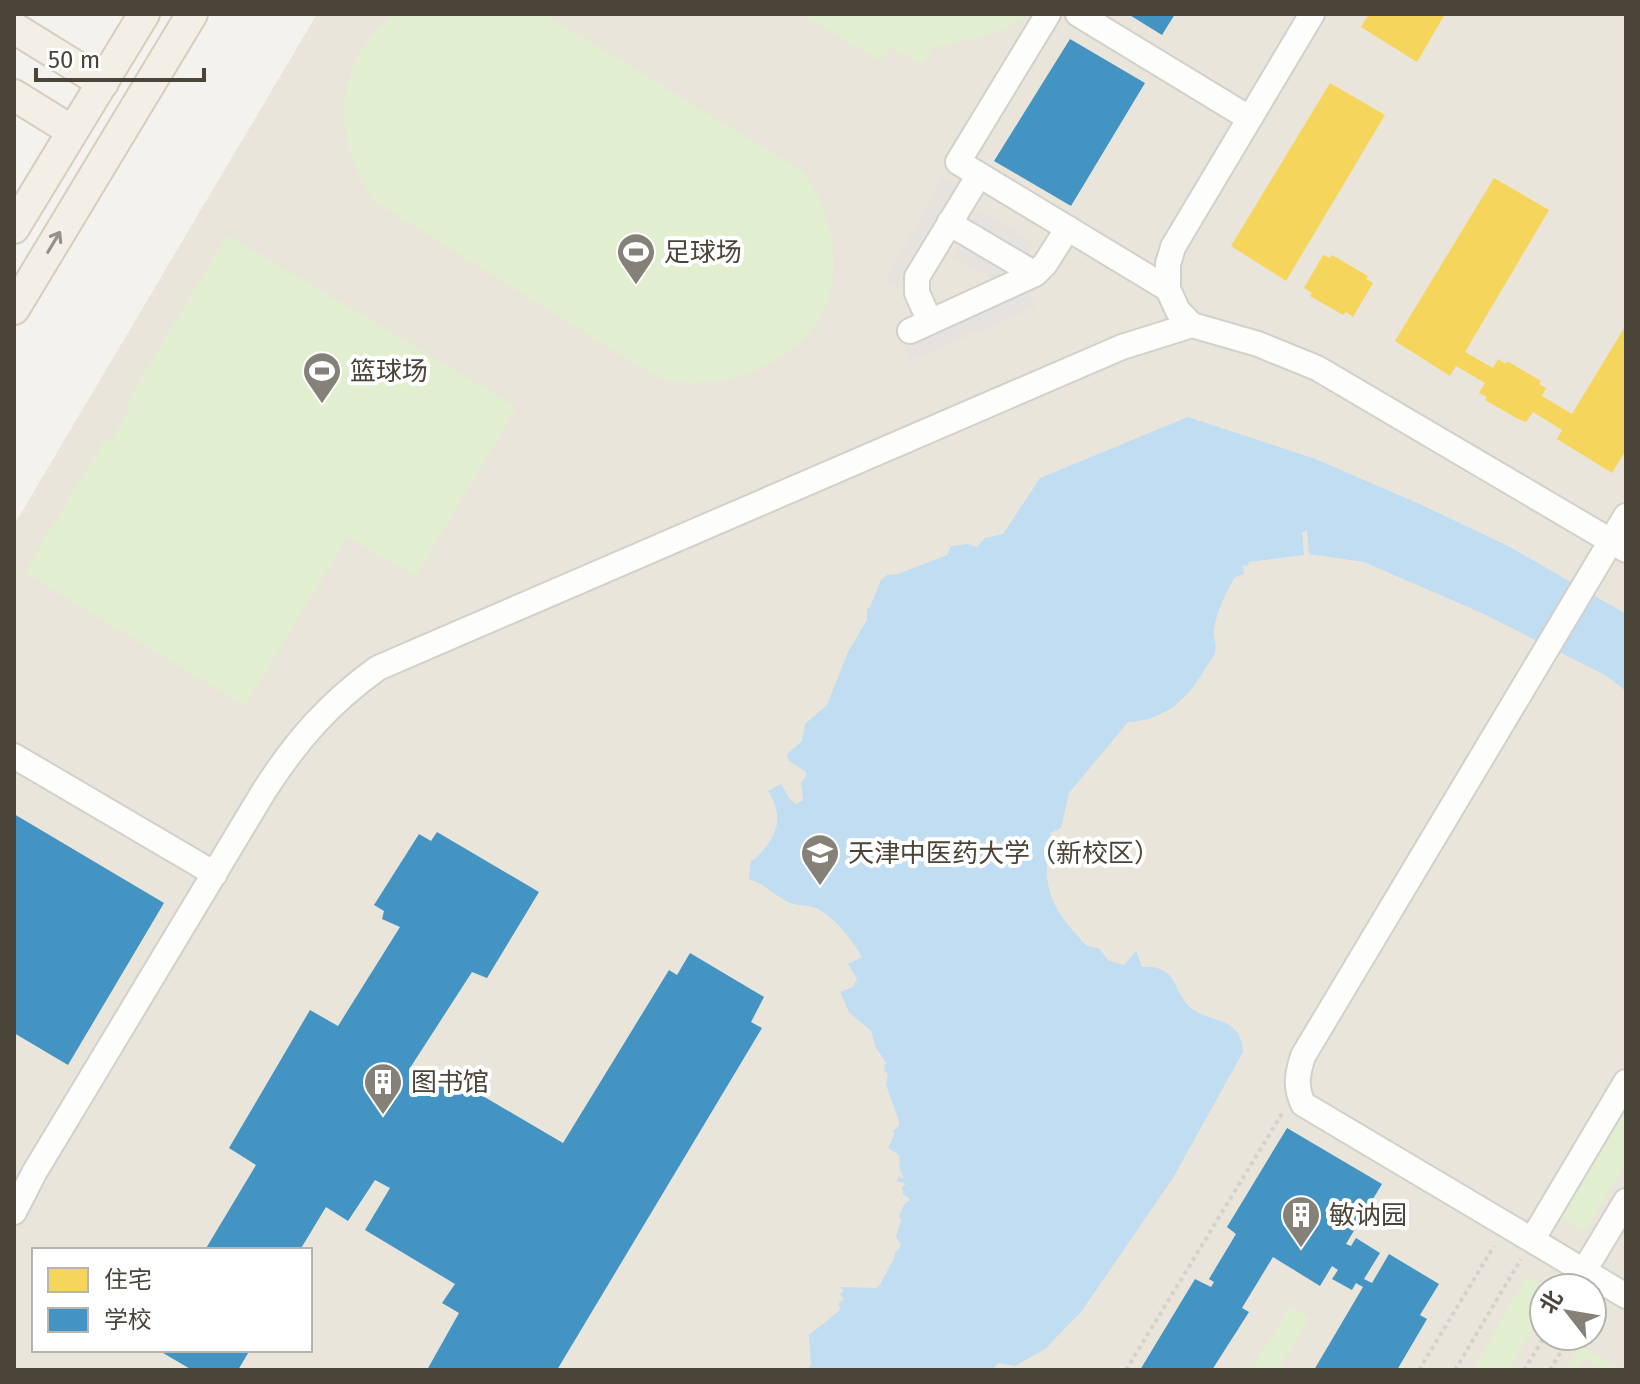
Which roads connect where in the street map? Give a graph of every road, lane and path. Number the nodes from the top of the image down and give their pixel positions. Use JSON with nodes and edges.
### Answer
{"nodes":[{"id":1,"x":144,"y":14,"type":"edge"},
{"id":2,"x":192,"y":14,"type":"edge"},
{"id":3,"x":1048,"y":14,"type":"edge"},
{"id":4,"x":1078,"y":14,"type":"edge"},
{"id":5,"x":1312,"y":14,"type":"edge"},
{"id":6,"x":24,"y":34,"type":"edge"},
{"id":7,"x":103,"y":83,"type":"junction"},
{"id":8,"x":14,"y":95,"type":"edge"},
{"id":9,"x":1249,"y":118,"type":"junction"},
{"id":10,"x":72,"y":131,"type":"junction"},
{"id":11,"x":979,"y":175,"type":"junction"},
{"id":12,"x":949,"y":223,"type":"junction"},
{"id":13,"x":14,"y":228,"type":"edge"},
{"id":14,"x":1068,"y":228,"type":"junction"},
{"id":15,"x":1035,"y":274,"type":"junction"},
{"id":16,"x":1168,"y":289,"type":"junction"},
{"id":17,"x":14,"y":309,"type":"edge"},
{"id":18,"x":1192,"y":325,"type":"junction"},
{"id":19,"x":1626,"y":516,"type":"edge"},
{"id":20,"x":1618,"y":545,"type":"edge"},
{"id":21,"x":14,"y":756,"type":"edge"},
{"id":22,"x":215,"y":874,"type":"junction"},
{"id":23,"x":1626,"y":1082,"type":"edge"},
{"id":24,"x":1297,"y":1090,"type":"junction"},
{"id":25,"x":1626,"y":1201,"type":"edge"},
{"id":26,"x":14,"y":1212,"type":"edge"},
{"id":27,"x":1532,"y":1240,"type":"junction"},
{"id":28,"x":1494,"y":1246,"type":"dead end"},
{"id":29,"x":1584,"y":1271,"type":"junction"},
{"id":30,"x":1626,"y":1296,"type":"edge"},
{"id":31,"x":1535,"y":1352,"type":"edge"},
{"id":32,"x":1561,"y":1352,"type":"edge"},
{"id":33,"x":1126,"y":1370,"type":"edge"},
{"id":34,"x":1419,"y":1370,"type":"edge"},
{"id":35,"x":1455,"y":1370,"type":"edge"},
{"id":36,"x":1524,"y":1370,"type":"edge"},
{"id":37,"x":1550,"y":1370,"type":"edge"}],
"edges":[{"from":1,"to":7,"type":"main road"},
{"from":17,"to":2,"type":"main road","one_way":true},
{"from":3,"to":11,"type":"lane"},
{"from":4,"to":9,"type":"lane"},
{"from":5,"to":9,"type":"lane"},
{"from":6,"to":7,"type":"main road"},
{"from":7,"to":10,"type":"main road"},
{"from":8,"to":10,"type":"main road"},
{"from":9,"to":16,"type":"lane"},
{"from":10,"to":13,"type":"main road"},
{"from":11,"to":12,"type":"lane"},
{"from":11,"to":14,"type":"lane"},
{"from":12,"to":15,"type":"lane"},
{"from":12,"to":15,"type":"lane"},
{"from":14,"to":15,"type":"lane"},
{"from":14,"to":16,"type":"lane"},
{"from":16,"to":18,"type":"lane"},
{"from":18,"to":20,"type":"lane"},
{"from":18,"to":22,"type":"lane"},
{"from":19,"to":20,"type":"lane"},
{"from":20,"to":24,"type":"lane"},
{"from":21,"to":22,"type":"lane"},
{"from":22,"to":26,"type":"lane"},
{"from":23,"to":27,"type":"lane"},
{"from":24,"to":27,"type":"lane"},
{"from":24,"to":33,"type":"path"},
{"from":25,"to":29,"type":"lane"},
{"from":27,"to":29,"type":"lane"},
{"from":27,"to":35,"type":"path"},
{"from":28,"to":34,"type":"path"},
{"from":29,"to":30,"type":"lane"},
{"from":31,"to":36,"type":"path"},
{"from":32,"to":37,"type":"path"}]}
